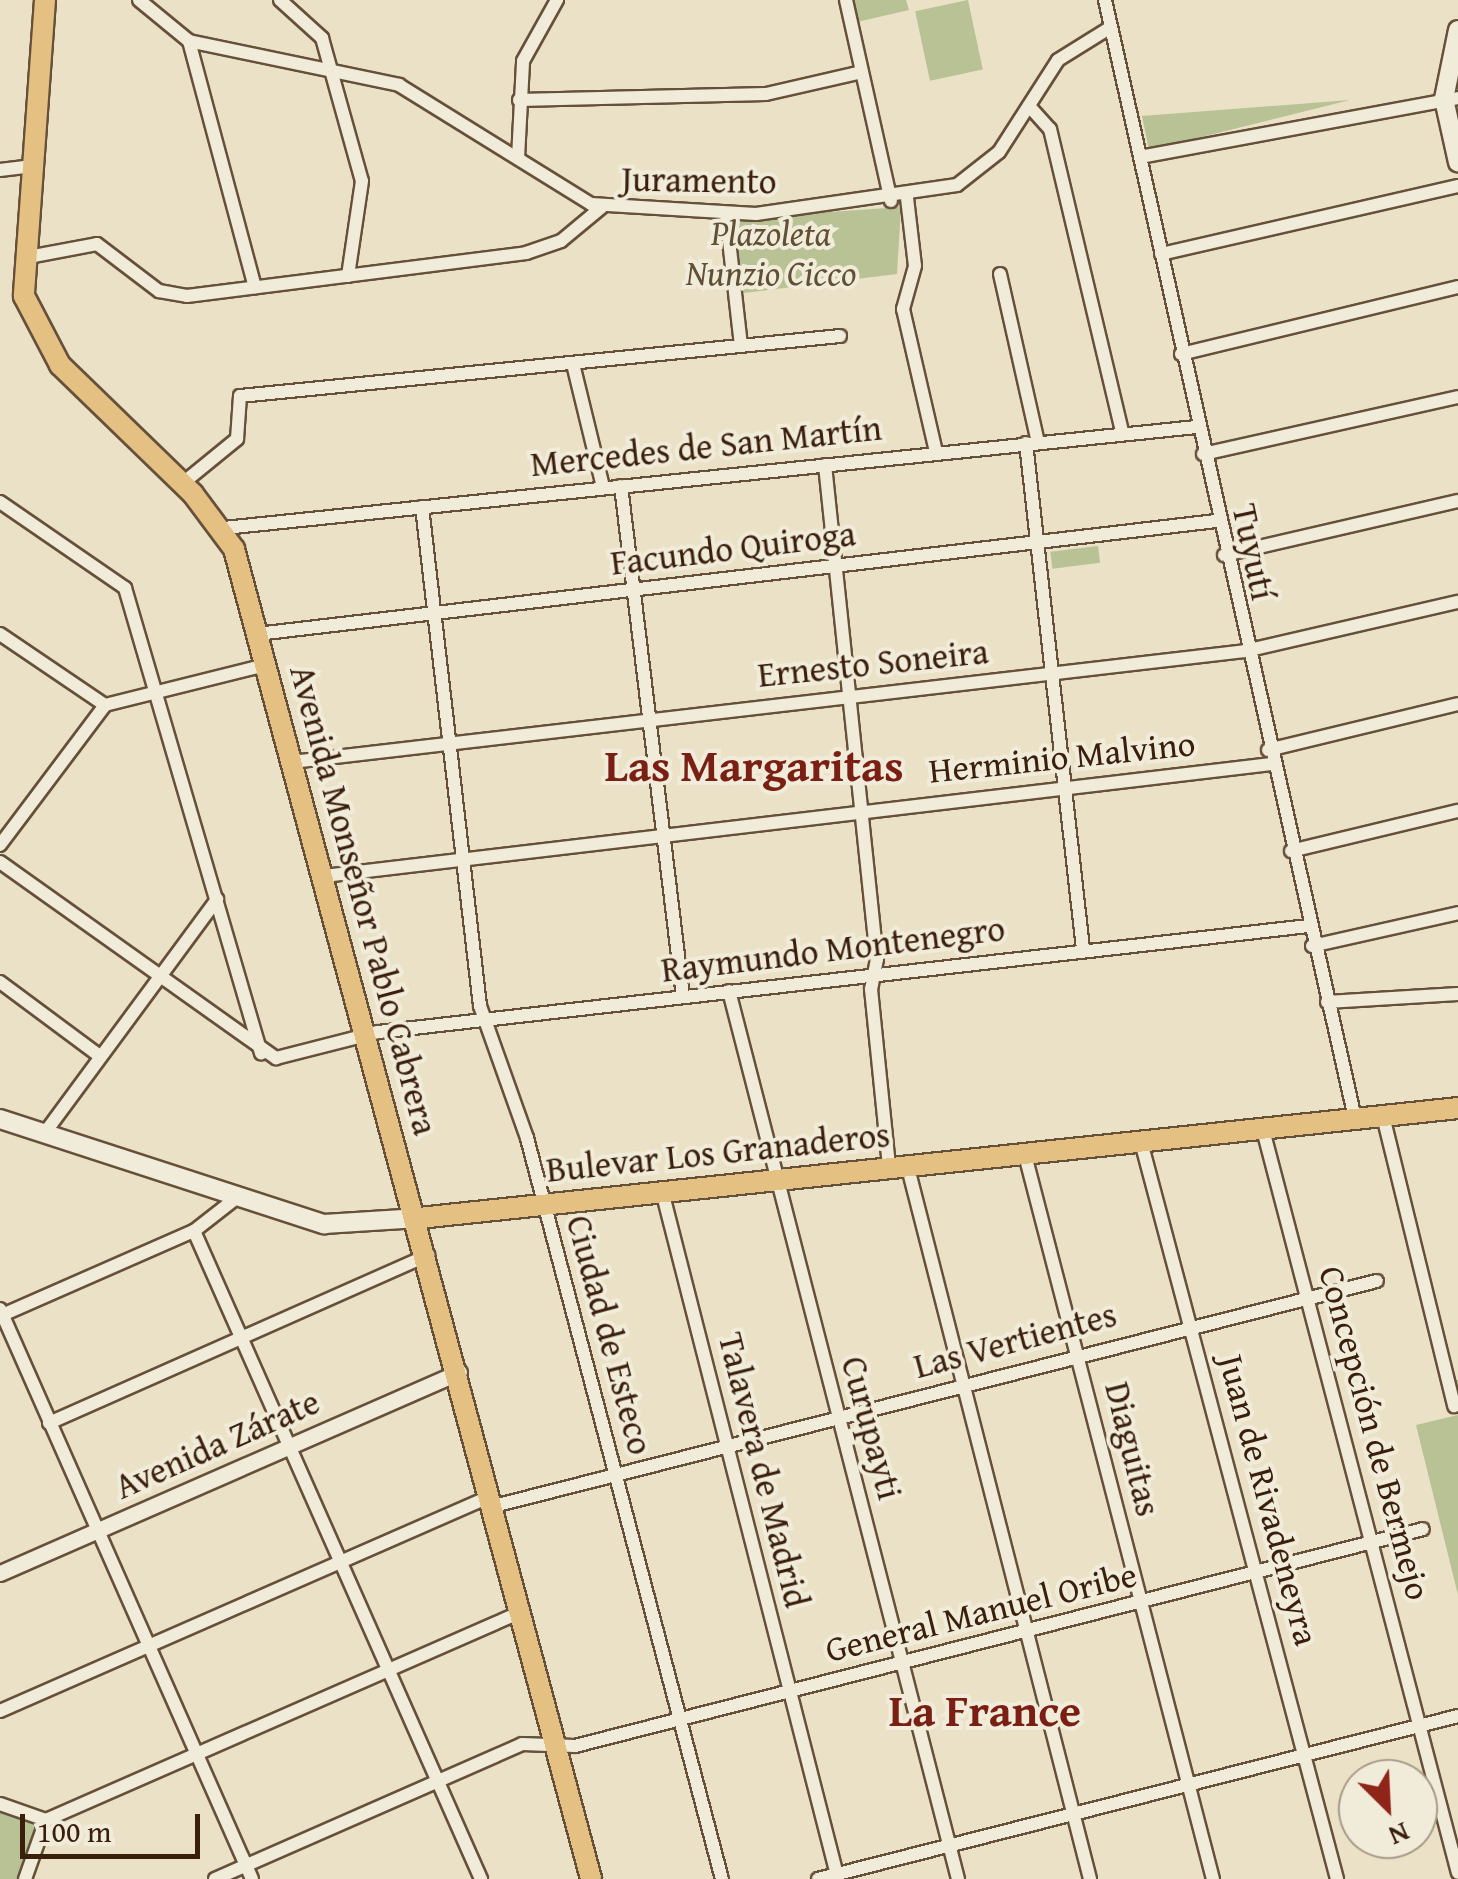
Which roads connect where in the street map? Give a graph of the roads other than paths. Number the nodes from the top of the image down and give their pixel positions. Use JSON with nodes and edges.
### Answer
{"nodes":[{"id":1,"x":44,"y":0,"type":"edge"},
{"id":2,"x":139,"y":0,"type":"edge"},
{"id":3,"x":280,"y":0,"type":"edge"},
{"id":4,"x":557,"y":0,"type":"edge"},
{"id":5,"x":846,"y":0,"type":"edge"},
{"id":6,"x":1105,"y":0,"type":"edge"},
{"id":7,"x":1112,"y":28,"type":"junction"},
{"id":8,"x":1458,"y":30,"type":"edge"},
{"id":9,"x":189,"y":42,"type":"junction"},
{"id":10,"x":332,"y":67,"type":"junction"},
{"id":11,"x":862,"y":72,"type":"junction"},
{"id":12,"x":1451,"y":99,"type":"edge"},
{"id":13,"x":519,"y":100,"type":"junction"},
{"id":14,"x":1029,"y":106,"type":"junction"},
{"id":15,"x":518,"y":158,"type":"junction"},
{"id":16,"x":1140,"y":158,"type":"junction"},
{"id":17,"x":1458,"y":162,"type":"edge"},
{"id":18,"x":34,"y":166,"type":"junction"},
{"id":19,"x":0,"y":170,"type":"edge"},
{"id":20,"x":1458,"y":186,"type":"edge"},
{"id":21,"x":907,"y":198,"type":"junction"},
{"id":22,"x":891,"y":201,"type":"junction"},
{"id":23,"x":602,"y":207,"type":"junction"},
{"id":24,"x":726,"y":214,"type":"junction"},
{"id":25,"x":1161,"y":254,"type":"junction"},
{"id":26,"x":23,"y":258,"type":"junction"},
{"id":27,"x":1000,"y":274,"type":"dead end"},
{"id":28,"x":348,"y":276,"type":"junction"},
{"id":29,"x":255,"y":287,"type":"junction"},
{"id":30,"x":1458,"y":287,"type":"edge"},
{"id":31,"x":840,"y":336,"type":"dead end"},
{"id":32,"x":741,"y":345,"type":"junction"},
{"id":33,"x":1182,"y":354,"type":"junction"},
{"id":34,"x":574,"y":368,"type":"junction"},
{"id":35,"x":1458,"y":397,"type":"edge"},
{"id":36,"x":1196,"y":427,"type":"junction"},
{"id":37,"x":1122,"y":432,"type":"junction"},
{"id":38,"x":1032,"y":442,"type":"junction"},
{"id":39,"x":936,"y":452,"type":"junction"},
{"id":40,"x":1203,"y":454,"type":"junction"},
{"id":41,"x":824,"y":465,"type":"junction"},
{"id":42,"x":183,"y":484,"type":"junction"},
{"id":43,"x":621,"y":486,"type":"junction"},
{"id":44,"x":603,"y":487,"type":"junction"},
{"id":45,"x":1458,"y":500,"type":"edge"},
{"id":46,"x":0,"y":502,"type":"edge"},
{"id":47,"x":422,"y":507,"type":"junction"},
{"id":48,"x":1216,"y":521,"type":"junction"},
{"id":49,"x":224,"y":528,"type":"junction"},
{"id":50,"x":1037,"y":542,"type":"junction"},
{"id":51,"x":1224,"y":555,"type":"junction"},
{"id":52,"x":835,"y":566,"type":"junction"},
{"id":53,"x":632,"y":590,"type":"junction"},
{"id":54,"x":1458,"y":602,"type":"edge"},
{"id":55,"x":434,"y":613,"type":"junction"},
{"id":56,"x":0,"y":634,"type":"edge"},
{"id":57,"x":257,"y":634,"type":"junction"},
{"id":58,"x":1245,"y":650,"type":"junction"},
{"id":59,"x":265,"y":665,"type":"junction"},
{"id":60,"x":1052,"y":673,"type":"junction"},
{"id":61,"x":156,"y":691,"type":"junction"},
{"id":62,"x":850,"y":696,"type":"junction"},
{"id":63,"x":104,"y":704,"type":"junction"},
{"id":64,"x":1458,"y":704,"type":"edge"},
{"id":65,"x":647,"y":718,"type":"junction"},
{"id":66,"x":449,"y":740,"type":"junction"},
{"id":67,"x":1269,"y":757,"type":"junction"},
{"id":68,"x":292,"y":762,"type":"junction"},
{"id":69,"x":1064,"y":788,"type":"junction"},
{"id":70,"x":864,"y":809,"type":"junction"},
{"id":71,"x":1458,"y":811,"type":"edge"},
{"id":72,"x":661,"y":834,"type":"junction"},
{"id":73,"x":0,"y":845,"type":"edge"},
{"id":74,"x":1291,"y":851,"type":"junction"},
{"id":75,"x":462,"y":858,"type":"junction"},
{"id":76,"x":0,"y":862,"type":"edge"},
{"id":77,"x":324,"y":876,"type":"junction"},
{"id":78,"x":216,"y":899,"type":"junction"},
{"id":79,"x":1458,"y":913,"type":"edge"},
{"id":80,"x":1308,"y":926,"type":"junction"},
{"id":81,"x":1312,"y":946,"type":"junction"},
{"id":82,"x":1083,"y":950,"type":"junction"},
{"id":83,"x":875,"y":973,"type":"junction"},
{"id":84,"x":156,"y":974,"type":"junction"},
{"id":85,"x":0,"y":982,"type":"edge"},
{"id":86,"x":729,"y":991,"type":"junction"},
{"id":87,"x":1458,"y":994,"type":"edge"},
{"id":88,"x":683,"y":997,"type":"junction"},
{"id":89,"x":1327,"y":1002,"type":"junction"},
{"id":90,"x":484,"y":1020,"type":"junction"},
{"id":91,"x":367,"y":1035,"type":"junction"},
{"id":92,"x":97,"y":1054,"type":"junction"},
{"id":93,"x":261,"y":1054,"type":"junction"},
{"id":94,"x":1458,"y":1108,"type":"edge"},
{"id":95,"x":1382,"y":1112,"type":"junction"},
{"id":96,"x":1354,"y":1114,"type":"junction"},
{"id":97,"x":0,"y":1118,"type":"edge"},
{"id":98,"x":1261,"y":1125,"type":"junction"},
{"id":99,"x":44,"y":1134,"type":"junction"},
{"id":100,"x":1140,"y":1138,"type":"junction"},
{"id":101,"x":1024,"y":1151,"type":"junction"},
{"id":102,"x":898,"y":1165,"type":"junction"},
{"id":103,"x":776,"y":1178,"type":"junction"},
{"id":104,"x":662,"y":1192,"type":"junction"},
{"id":105,"x":235,"y":1199,"type":"junction"},
{"id":106,"x":544,"y":1204,"type":"junction"},
{"id":107,"x":418,"y":1218,"type":"junction"},
{"id":108,"x":194,"y":1232,"type":"junction"},
{"id":109,"x":428,"y":1255,"type":"junction"},
{"id":110,"x":1378,"y":1281,"type":"dead end"},
{"id":111,"x":1308,"y":1296,"type":"junction"},
{"id":112,"x":1,"y":1313,"type":"edge"},
{"id":113,"x":1192,"y":1324,"type":"junction"},
{"id":114,"x":240,"y":1336,"type":"junction"},
{"id":115,"x":1078,"y":1354,"type":"junction"},
{"id":116,"x":459,"y":1372,"type":"junction"},
{"id":117,"x":964,"y":1385,"type":"junction"},
{"id":118,"x":1454,"y":1406,"type":"dead end"},
{"id":119,"x":838,"y":1417,"type":"junction"},
{"id":120,"x":49,"y":1422,"type":"junction"},
{"id":121,"x":727,"y":1443,"type":"junction"},
{"id":122,"x":288,"y":1445,"type":"junction"},
{"id":123,"x":616,"y":1472,"type":"junction"},
{"id":124,"x":493,"y":1501,"type":"junction"},
{"id":125,"x":1422,"y":1529,"type":"dead end"},
{"id":126,"x":96,"y":1530,"type":"junction"},
{"id":127,"x":1372,"y":1541,"type":"junction"},
{"id":128,"x":341,"y":1560,"type":"junction"},
{"id":129,"x":1256,"y":1572,"type":"junction"},
{"id":130,"x":0,"y":1573,"type":"edge"},
{"id":131,"x":1141,"y":1602,"type":"junction"},
{"id":132,"x":522,"y":1612,"type":"junction"},
{"id":133,"x":1027,"y":1632,"type":"junction"},
{"id":134,"x":148,"y":1646,"type":"junction"},
{"id":135,"x":902,"y":1664,"type":"junction"},
{"id":136,"x":389,"y":1669,"type":"junction"},
{"id":137,"x":790,"y":1692,"type":"junction"},
{"id":138,"x":0,"y":1711,"type":"edge"},
{"id":139,"x":1458,"y":1716,"type":"edge"},
{"id":140,"x":680,"y":1720,"type":"junction"},
{"id":141,"x":1419,"y":1726,"type":"junction"},
{"id":142,"x":554,"y":1746,"type":"junction"},
{"id":143,"x":198,"y":1755,"type":"junction"},
{"id":144,"x":1305,"y":1756,"type":"junction"},
{"id":145,"x":438,"y":1780,"type":"junction"},
{"id":146,"x":1188,"y":1785,"type":"junction"},
{"id":147,"x":0,"y":1804,"type":"edge"},
{"id":148,"x":1074,"y":1813,"type":"junction"},
{"id":149,"x":46,"y":1820,"type":"junction"},
{"id":150,"x":949,"y":1846,"type":"junction"},
{"id":151,"x":249,"y":1872,"type":"edge"},
{"id":152,"x":1458,"y":1873,"type":"edge"},
{"id":153,"x":838,"y":1877,"type":"edge"},
{"id":154,"x":25,"y":1879,"type":"edge"},
{"id":155,"x":215,"y":1879,"type":"edge"},
{"id":156,"x":481,"y":1879,"type":"edge"},
{"id":157,"x":590,"y":1879,"type":"edge"},
{"id":158,"x":722,"y":1879,"type":"edge"},
{"id":159,"x":818,"y":1879,"type":"edge"},
{"id":160,"x":958,"y":1879,"type":"edge"},
{"id":161,"x":1090,"y":1879,"type":"edge"},
{"id":162,"x":1213,"y":1879,"type":"edge"},
{"id":163,"x":1337,"y":1879,"type":"edge"}],
"edges":[{"from":1,"to":18,"type":"main road","name":"Avenida Monseñor Pablo Cabrera"},
{"from":2,"to":9,"type":"street"},
{"from":3,"to":10,"type":"street"},
{"from":4,"to":13,"type":"street"},
{"from":5,"to":11,"type":"street"},
{"from":6,"to":7,"type":"street","name":"Tuyutí"},
{"from":7,"to":14,"type":"street","name":"Juramento"},
{"from":7,"to":16,"type":"street","name":"Tuyutí"},
{"from":8,"to":12,"type":"main road"},
{"from":9,"to":10,"type":"street","name":"Juramento"},
{"from":9,"to":29,"type":"street"},
{"from":10,"to":15,"type":"street","name":"Juramento"},
{"from":10,"to":28,"type":"street"},
{"from":11,"to":13,"type":"street"},
{"from":11,"to":22,"type":"street"},
{"from":12,"to":16,"type":"street"},
{"from":12,"to":17,"type":"main road"},
{"from":13,"to":15,"type":"street"},
{"from":14,"to":21,"type":"street","name":"Juramento"},
{"from":14,"to":37,"type":"street"},
{"from":15,"to":23,"type":"street","name":"Juramento"},
{"from":16,"to":25,"type":"street","name":"Tuyutí"},
{"from":18,"to":19,"type":"street"},
{"from":18,"to":26,"type":"main road","name":"Avenida Monseñor Pablo Cabrera"},
{"from":20,"to":25,"type":"street"},
{"from":21,"to":22,"type":"street","name":"Juramento"},
{"from":21,"to":39,"type":"street"},
{"from":22,"to":24,"type":"street","name":"Juramento"},
{"from":23,"to":24,"type":"street","name":"Juramento"},
{"from":23,"to":28,"type":"street"},
{"from":24,"to":32,"type":"street"},
{"from":25,"to":33,"type":"street","name":"Tuyutí"},
{"from":26,"to":29,"type":"street"},
{"from":26,"to":42,"type":"main road","name":"Avenida Monseñor Pablo Cabrera"},
{"from":27,"to":38,"type":"street"},
{"from":28,"to":29,"type":"street"},
{"from":30,"to":33,"type":"street"},
{"from":31,"to":32,"type":"street"},
{"from":32,"to":34,"type":"street"},
{"from":33,"to":36,"type":"street","name":"Tuyutí"},
{"from":34,"to":42,"type":"street"},
{"from":34,"to":44,"type":"street"},
{"from":35,"to":40,"type":"street"},
{"from":36,"to":37,"type":"street","name":"Mercedes de San Martín"},
{"from":36,"to":40,"type":"street","name":"Tuyutí"},
{"from":37,"to":38,"type":"street","name":"Mercedes de San Martín"},
{"from":38,"to":39,"type":"street","name":"Mercedes de San Martín"},
{"from":38,"to":50,"type":"street"},
{"from":39,"to":41,"type":"street","name":"Mercedes de San Martín"},
{"from":40,"to":48,"type":"street","name":"Tuyutí"},
{"from":41,"to":43,"type":"street","name":"Mercedes de San Martín"},
{"from":41,"to":52,"type":"street"},
{"from":42,"to":49,"type":"main road","name":"Avenida Monseñor Pablo Cabrera"},
{"from":43,"to":44,"type":"street","name":"Mercedes de San Martín"},
{"from":43,"to":53,"type":"street"},
{"from":44,"to":47,"type":"street","name":"Mercedes de San Martín"},
{"from":45,"to":51,"type":"street"},
{"from":46,"to":61,"type":"street"},
{"from":47,"to":49,"type":"street","name":"Mercedes de San Martín"},
{"from":47,"to":55,"type":"street","name":"Ciudad de Esteco"},
{"from":48,"to":50,"type":"street","name":"Facundo Quiroga"},
{"from":48,"to":51,"type":"street","name":"Tuyutí"},
{"from":49,"to":57,"type":"main road","name":"Avenida Monseñor Pablo Cabrera"},
{"from":50,"to":52,"type":"street","name":"Facundo Quiroga"},
{"from":50,"to":60,"type":"street"},
{"from":51,"to":58,"type":"street","name":"Tuyutí"},
{"from":52,"to":53,"type":"street","name":"Facundo Quiroga"},
{"from":52,"to":62,"type":"street"},
{"from":53,"to":55,"type":"street","name":"Facundo Quiroga"},
{"from":53,"to":65,"type":"street"},
{"from":54,"to":58,"type":"street","name":"Ernesto Soneira"},
{"from":55,"to":57,"type":"street","name":"Facundo Quiroga"},
{"from":55,"to":66,"type":"street","name":"Ciudad de Esteco"},
{"from":56,"to":63,"type":"street"},
{"from":57,"to":59,"type":"main road","name":"Avenida Monseñor Pablo Cabrera"},
{"from":58,"to":60,"type":"street","name":"Ernesto Soneira"},
{"from":58,"to":67,"type":"street","name":"Tuyutí"},
{"from":59,"to":61,"type":"street"},
{"from":59,"to":68,"type":"main road","name":"Avenida Monseñor Pablo Cabrera"},
{"from":60,"to":62,"type":"street","name":"Ernesto Soneira"},
{"from":60,"to":69,"type":"street"},
{"from":61,"to":63,"type":"street"},
{"from":61,"to":78,"type":"street"},
{"from":62,"to":65,"type":"street","name":"Ernesto Soneira"},
{"from":62,"to":70,"type":"street"},
{"from":63,"to":73,"type":"street"},
{"from":64,"to":67,"type":"street","name":"Herminio Malvino"},
{"from":65,"to":66,"type":"street","name":"Ernesto Soneira"},
{"from":65,"to":72,"type":"street"},
{"from":66,"to":68,"type":"street","name":"Ernesto Soneira"},
{"from":66,"to":75,"type":"street","name":"Ciudad de Esteco"},
{"from":67,"to":69,"type":"street","name":"Herminio Malvino"},
{"from":67,"to":74,"type":"street","name":"Tuyutí"},
{"from":68,"to":77,"type":"main road","name":"Avenida Monseñor Pablo Cabrera"},
{"from":69,"to":70,"type":"street","name":"Herminio Malvino"},
{"from":69,"to":82,"type":"street"},
{"from":70,"to":72,"type":"street","name":"Herminio Malvino"},
{"from":70,"to":83,"type":"street"},
{"from":71,"to":74,"type":"street"},
{"from":72,"to":75,"type":"street","name":"Herminio Malvino"},
{"from":72,"to":88,"type":"street"},
{"from":74,"to":80,"type":"street","name":"Tuyutí"},
{"from":75,"to":77,"type":"street","name":"Herminio Malvino"},
{"from":75,"to":90,"type":"street","name":"Ciudad de Esteco"},
{"from":76,"to":84,"type":"street"},
{"from":77,"to":91,"type":"main road","name":"Avenida Monseñor Pablo Cabrera"},
{"from":78,"to":84,"type":"street"},
{"from":78,"to":93,"type":"street"},
{"from":79,"to":81,"type":"street"},
{"from":80,"to":81,"type":"street","name":"Tuyutí"},
{"from":80,"to":82,"type":"street","name":"Raymundo Montenegro"},
{"from":81,"to":89,"type":"street","name":"Tuyutí"},
{"from":82,"to":83,"type":"street","name":"Raymundo Montenegro"},
{"from":83,"to":86,"type":"street","name":"Raymundo Montenegro"},
{"from":83,"to":102,"type":"street"},
{"from":84,"to":92,"type":"street"},
{"from":84,"to":93,"type":"street"},
{"from":85,"to":92,"type":"street"},
{"from":86,"to":88,"type":"street","name":"Raymundo Montenegro"},
{"from":86,"to":103,"type":"street","name":"Curupayti"},
{"from":87,"to":89,"type":"street"},
{"from":88,"to":90,"type":"street","name":"Raymundo Montenegro"},
{"from":89,"to":96,"type":"street","name":"Tuyutí"},
{"from":90,"to":91,"type":"street","name":"Raymundo Montenegro"},
{"from":90,"to":106,"type":"street","name":"Ciudad de Esteco"},
{"from":91,"to":93,"type":"street","name":"Raymundo Montenegro"},
{"from":91,"to":107,"type":"main road","name":"Avenida Monseñor Pablo Cabrera"},
{"from":92,"to":99,"type":"street"},
{"from":94,"to":95,"type":"main road","name":"Bulevar Los Granaderos"},
{"from":95,"to":96,"type":"main road","name":"Bulevar Los Granaderos"},
{"from":95,"to":118,"type":"street"},
{"from":96,"to":98,"type":"main road","name":"Bulevar Los Granaderos"},
{"from":97,"to":99,"type":"main road","name":"Bulevar Los Granaderos"},
{"from":98,"to":100,"type":"main road","name":"Bulevar Los Granaderos"},
{"from":98,"to":111,"type":"street","name":"Concepción de Bermejo"},
{"from":99,"to":105,"type":"main road","name":"Bulevar Los Granaderos"},
{"from":100,"to":101,"type":"main road","name":"Bulevar Los Granaderos"},
{"from":100,"to":113,"type":"street","name":"Juan de Rivadeneyra"},
{"from":101,"to":102,"type":"main road","name":"Bulevar Los Granaderos"},
{"from":101,"to":115,"type":"street","name":"Diaguitas"},
{"from":102,"to":103,"type":"main road","name":"Bulevar Los Granaderos"},
{"from":102,"to":117,"type":"street"},
{"from":103,"to":104,"type":"main road","name":"Bulevar Los Granaderos"},
{"from":103,"to":119,"type":"street","name":"Curupayti"},
{"from":104,"to":106,"type":"main road","name":"Bulevar Los Granaderos"},
{"from":104,"to":121,"type":"street","name":"Talavera de Madrid"},
{"from":105,"to":107,"type":"main road","name":"Bulevar Los Granaderos"},
{"from":105,"to":108,"type":"street"},
{"from":106,"to":107,"type":"main road","name":"Bulevar Los Granaderos"},
{"from":106,"to":123,"type":"street","name":"Ciudad de Esteco"},
{"from":107,"to":109,"type":"main road","name":"Avenida Monseñor Pablo Cabrera"},
{"from":108,"to":112,"type":"street"},
{"from":108,"to":114,"type":"street"},
{"from":109,"to":114,"type":"street"},
{"from":109,"to":116,"type":"main road","name":"Avenida Monseñor Pablo Cabrera"},
{"from":110,"to":111,"type":"street","name":"Las Vertientes"},
{"from":111,"to":113,"type":"street","name":"Las Vertientes"},
{"from":111,"to":127,"type":"street","name":"Concepción de Bermejo"},
{"from":112,"to":120,"type":"street"},
{"from":113,"to":115,"type":"street","name":"Las Vertientes"},
{"from":113,"to":129,"type":"street","name":"Juan de Rivadeneyra"},
{"from":114,"to":120,"type":"street"},
{"from":114,"to":122,"type":"street"},
{"from":115,"to":117,"type":"street","name":"Las Vertientes"},
{"from":115,"to":131,"type":"street","name":"Diaguitas"},
{"from":116,"to":122,"type":"street","name":"Avenida Zárate"},
{"from":116,"to":124,"type":"main road","name":"Avenida Monseñor Pablo Cabrera"},
{"from":117,"to":119,"type":"street","name":"Las Vertientes"},
{"from":117,"to":133,"type":"street"},
{"from":119,"to":121,"type":"street","name":"Las Vertientes"},
{"from":119,"to":135,"type":"street","name":"Curupayti"},
{"from":120,"to":126,"type":"street"},
{"from":121,"to":123,"type":"street","name":"Las Vertientes"},
{"from":121,"to":137,"type":"street","name":"Talavera de Madrid"},
{"from":122,"to":126,"type":"street","name":"Avenida Zárate"},
{"from":122,"to":128,"type":"street"},
{"from":123,"to":124,"type":"street","name":"Las Vertientes"},
{"from":123,"to":140,"type":"street","name":"Ciudad de Esteco"},
{"from":124,"to":128,"type":"street","name":"Las Vertientes"},
{"from":124,"to":132,"type":"main road","name":"Avenida Monseñor Pablo Cabrera"},
{"from":125,"to":127,"type":"street","name":"General Manuel Oribe"},
{"from":126,"to":130,"type":"street","name":"Avenida Zárate"},
{"from":126,"to":134,"type":"street"},
{"from":127,"to":129,"type":"street","name":"General Manuel Oribe"},
{"from":127,"to":141,"type":"street","name":"Concepción de Bermejo"},
{"from":128,"to":134,"type":"street","name":"Las Vertientes"},
{"from":128,"to":136,"type":"street"},
{"from":129,"to":131,"type":"street","name":"General Manuel Oribe"},
{"from":129,"to":144,"type":"street","name":"Juan de Rivadeneyra"},
{"from":131,"to":133,"type":"street","name":"General Manuel Oribe"},
{"from":131,"to":146,"type":"street","name":"Diaguitas"},
{"from":132,"to":136,"type":"street"},
{"from":132,"to":142,"type":"main road","name":"Avenida Monseñor Pablo Cabrera"},
{"from":133,"to":135,"type":"street","name":"General Manuel Oribe"},
{"from":133,"to":148,"type":"street"},
{"from":134,"to":138,"type":"street","name":"Las Vertientes"},
{"from":134,"to":143,"type":"street"},
{"from":135,"to":137,"type":"street","name":"General Manuel Oribe"},
{"from":135,"to":150,"type":"street","name":"Curupayti"},
{"from":136,"to":143,"type":"street"},
{"from":136,"to":145,"type":"street"},
{"from":137,"to":140,"type":"street","name":"General Manuel Oribe"},
{"from":137,"to":153,"type":"street","name":"Talavera de Madrid"},
{"from":139,"to":141,"type":"street"},
{"from":140,"to":142,"type":"street","name":"General Manuel Oribe"},
{"from":140,"to":158,"type":"street","name":"Ciudad de Esteco"},
{"from":141,"to":144,"type":"street"},
{"from":141,"to":152,"type":"street","name":"Concepción de Bermejo"},
{"from":142,"to":145,"type":"street","name":"General Manuel Oribe"},
{"from":142,"to":157,"type":"main road","name":"Avenida Monseñor Pablo Cabrera"},
{"from":143,"to":149,"type":"street"},
{"from":143,"to":151,"type":"street"},
{"from":144,"to":146,"type":"street"},
{"from":144,"to":163,"type":"street","name":"Juan de Rivadeneyra"},
{"from":145,"to":151,"type":"street","name":"General Manuel Oribe"},
{"from":145,"to":156,"type":"street"},
{"from":146,"to":148,"type":"street"},
{"from":146,"to":162,"type":"street","name":"Diaguitas"},
{"from":147,"to":149,"type":"street"},
{"from":148,"to":150,"type":"street"},
{"from":148,"to":161,"type":"street"},
{"from":149,"to":154,"type":"street"},
{"from":150,"to":153,"type":"street"},
{"from":150,"to":160,"type":"street","name":"Curupayti"},
{"from":151,"to":155,"type":"street","name":"General Manuel Oribe"},
{"from":153,"to":159,"type":"street"}]}
